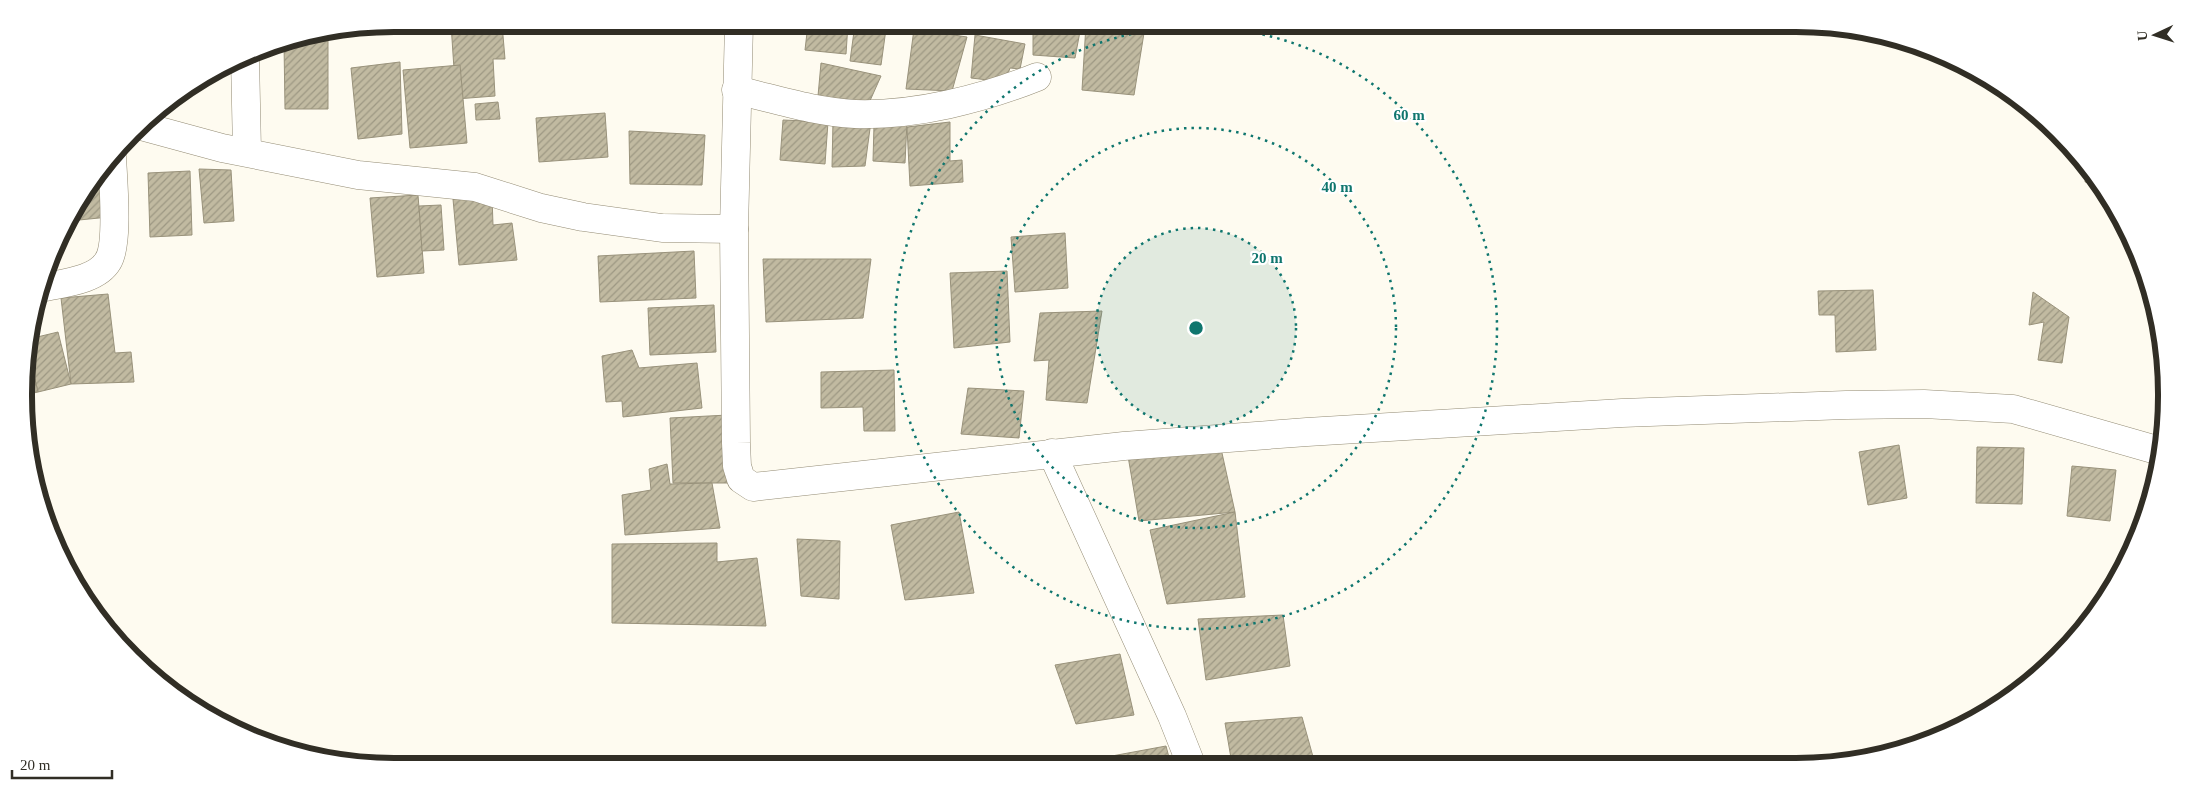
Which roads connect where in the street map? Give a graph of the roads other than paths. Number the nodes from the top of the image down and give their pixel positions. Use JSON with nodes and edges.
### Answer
{"nodes":[{"id":1,"x":739,"y":32,"type":"edge"},
{"id":2,"x":245,"y":65,"type":"edge"},
{"id":3,"x":1037,"y":77,"type":"dead end"},
{"id":4,"x":736,"y":90,"type":"junction"},
{"id":5,"x":150,"y":128,"type":"edge"},
{"id":6,"x":247,"y":151,"type":"junction"},
{"id":7,"x":112,"y":168,"type":"edge"},
{"id":8,"x":734,"y":229,"type":"junction"},
{"id":9,"x":50,"y":286,"type":"edge"},
{"id":10,"x":2153,"y":448,"type":"edge"},
{"id":11,"x":1052,"y":454,"type":"junction"},
{"id":12,"x":1189,"y":758,"type":"edge"}],
"edges":[{"from":1,"to":4,"type":"street"},
{"from":2,"to":6,"type":"street"},
{"from":3,"to":4,"type":"street"},
{"from":4,"to":8,"type":"street"},
{"from":5,"to":6,"type":"street"},
{"from":6,"to":8,"type":"street"},
{"from":7,"to":9,"type":"street"},
{"from":8,"to":11,"type":"street"},
{"from":10,"to":11,"type":"street"},
{"from":11,"to":12,"type":"street"}]}
